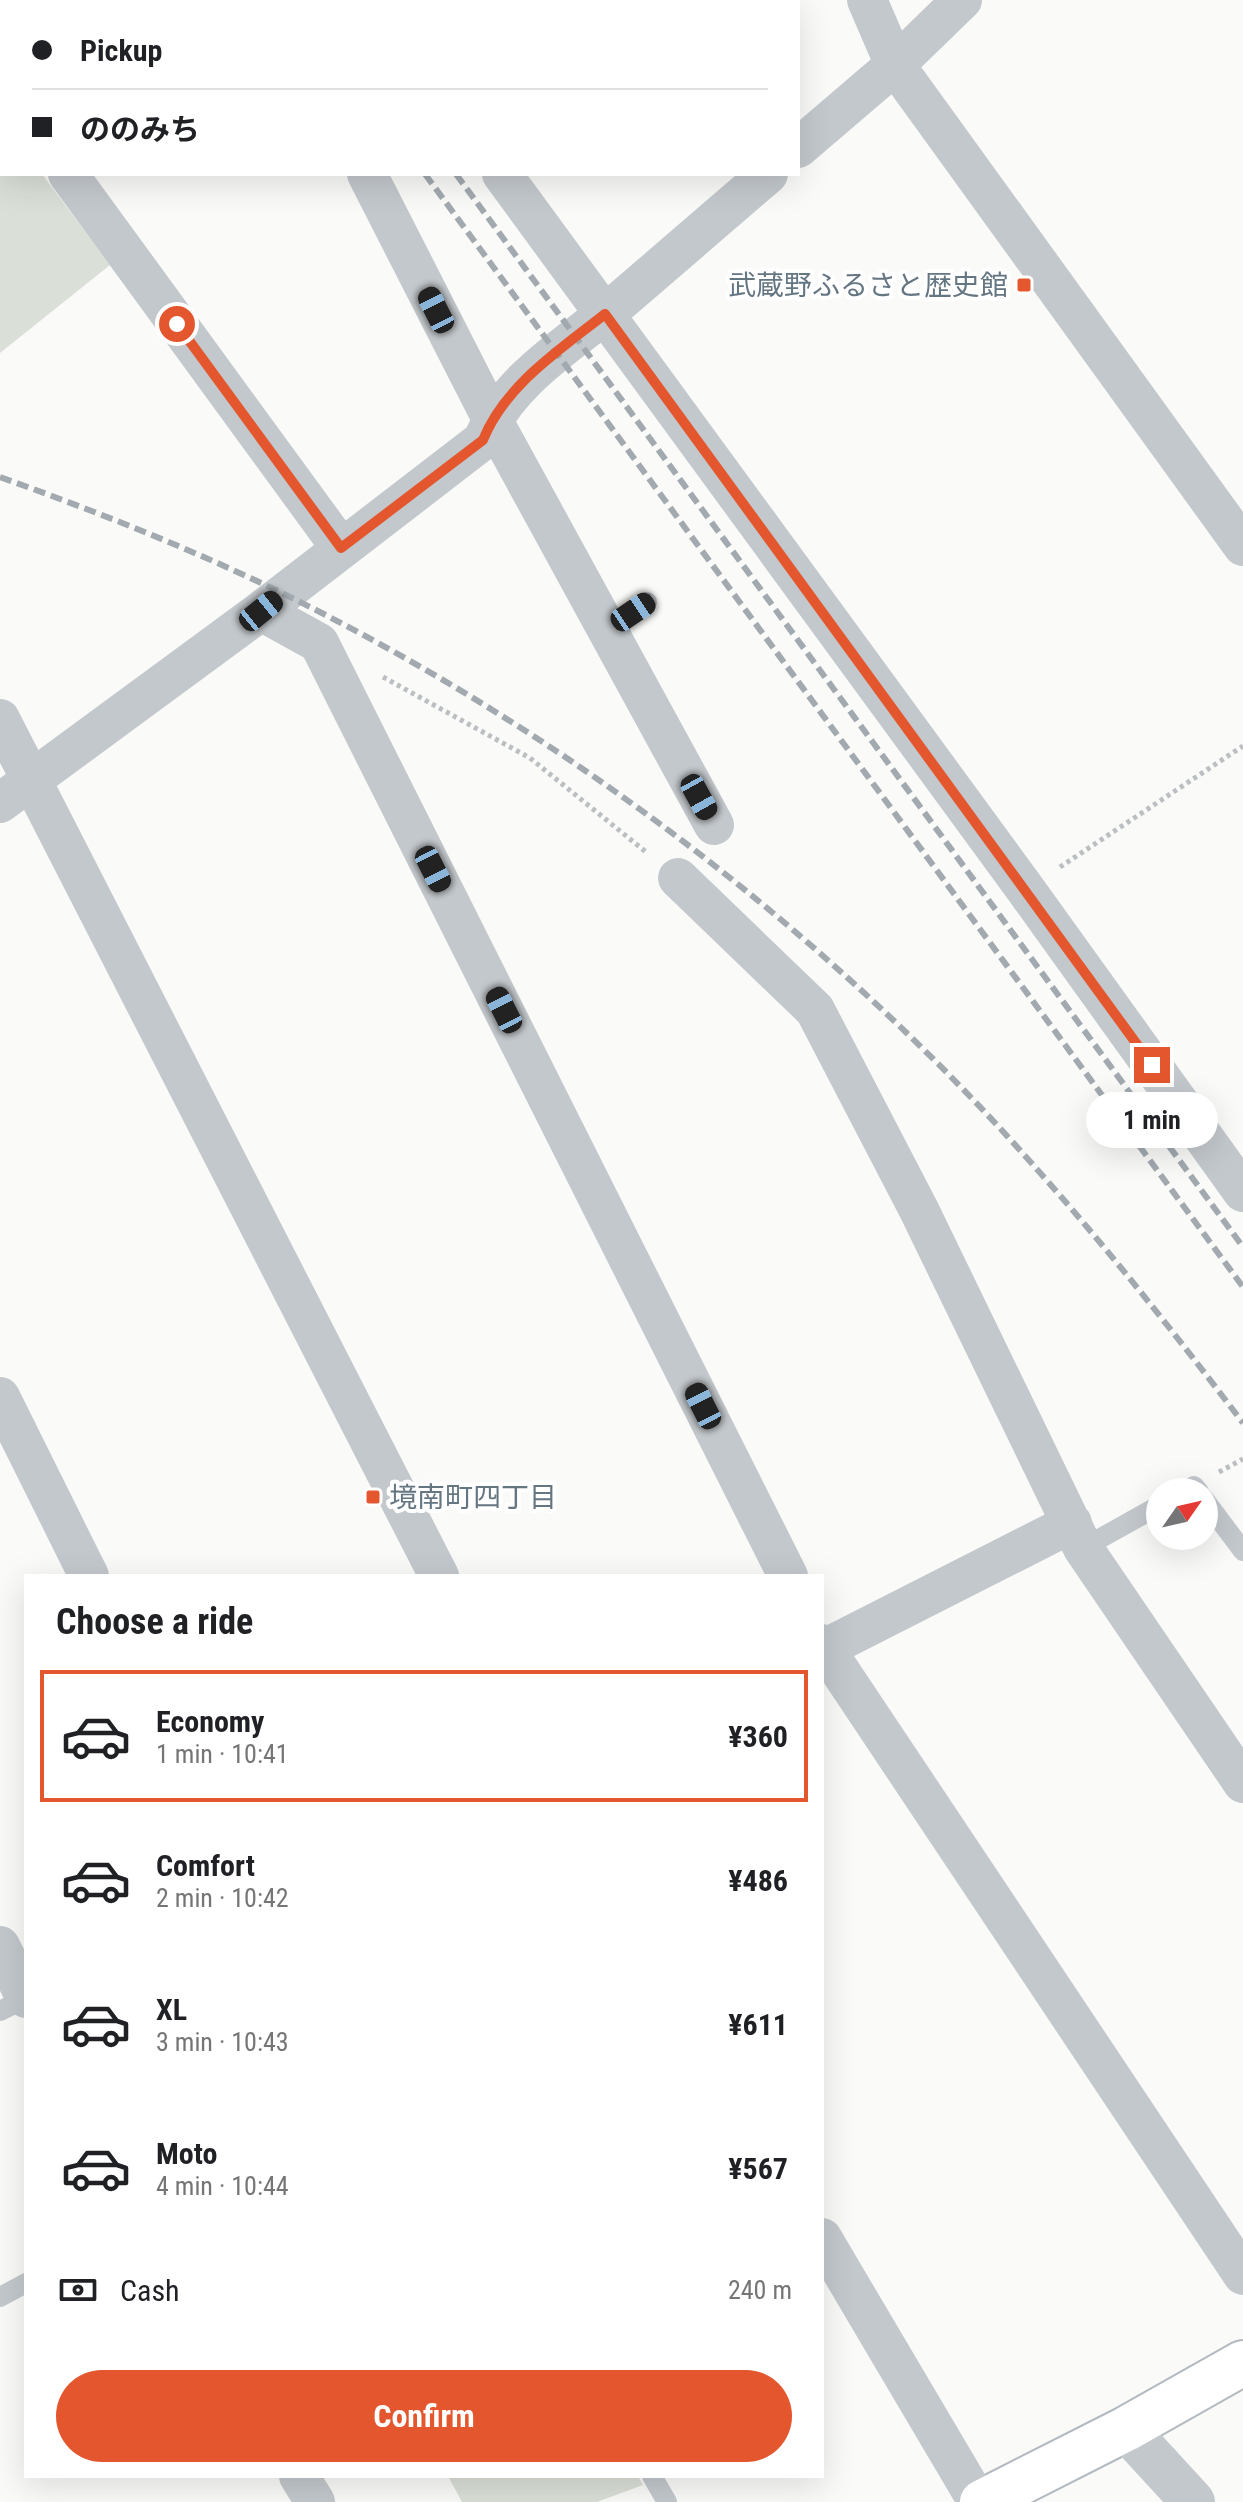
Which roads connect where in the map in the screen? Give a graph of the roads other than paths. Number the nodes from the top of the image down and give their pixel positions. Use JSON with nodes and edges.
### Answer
{"nodes":[{"id":1,"x":867,"y":0,"type":"edge"},
{"id":2,"x":962,"y":0,"type":"edge"},
{"id":3,"x":895,"y":65,"type":"junction"},
{"id":4,"x":800,"y":146,"type":"edge"},
{"id":5,"x":69,"y":176,"type":"edge"},
{"id":6,"x":368,"y":176,"type":"edge"},
{"id":7,"x":503,"y":176,"type":"edge"},
{"id":8,"x":766,"y":176,"type":"edge"},
{"id":9,"x":605,"y":314,"type":"junction"},
{"id":10,"x":492,"y":419,"type":"junction"},
{"id":11,"x":1243,"y":546,"type":"edge"},
{"id":12,"x":341,"y":548,"type":"junction"},
{"id":13,"x":647,"y":602,"type":"dead end"},
{"id":14,"x":261,"y":611,"type":"junction"},
{"id":15,"x":607,"y":629,"type":"junction"},
{"id":16,"x":0,"y":719,"type":"edge"},
{"id":17,"x":32,"y":780,"type":"junction"},
{"id":18,"x":0,"y":803,"type":"edge"},
{"id":19,"x":714,"y":825,"type":"dead end"},
{"id":20,"x":678,"y":878,"type":"road end"},
{"id":21,"x":1243,"y":1191,"type":"edge"},
{"id":22,"x":0,"y":1397,"type":"edge"},
{"id":23,"x":1146,"y":1510,"type":"edge"},
{"id":24,"x":1218,"y":1518,"type":"edge"},
{"id":25,"x":1078,"y":1535,"type":"junction"},
{"id":26,"x":1243,"y":1551,"type":"edge"},
{"id":27,"x":88,"y":1574,"type":"edge"},
{"id":28,"x":438,"y":1574,"type":"edge"},
{"id":29,"x":787,"y":1574,"type":"edge"},
{"id":30,"x":824,"y":1647,"type":"edge"},
{"id":31,"x":824,"y":1648,"type":"edge"},
{"id":32,"x":1243,"y":1783,"type":"edge"},
{"id":33,"x":0,"y":1946,"type":"edge"},
{"id":34,"x":24,"y":1994,"type":"edge"},
{"id":35,"x":24,"y":1999,"type":"edge"},
{"id":36,"x":0,"y":2011,"type":"edge"},
{"id":37,"x":824,"y":2241,"type":"edge"},
{"id":38,"x":1243,"y":2275,"type":"edge"},
{"id":39,"x":24,"y":2284,"type":"edge"},
{"id":40,"x":0,"y":2297,"type":"edge"},
{"id":41,"x":1243,"y":2363,"type":"edge"},
{"id":42,"x":1126,"y":2429,"type":"junction"},
{"id":43,"x":300,"y":2478,"type":"edge"},
{"id":44,"x":653,"y":2478,"type":"edge"},
{"id":45,"x":315,"y":2502,"type":"edge"},
{"id":46,"x":667,"y":2502,"type":"edge"},
{"id":47,"x":980,"y":2502,"type":"edge"},
{"id":48,"x":1193,"y":2502,"type":"edge"}],
"edges":[{"from":1,"to":3,"type":"street"},
{"from":2,"to":3,"type":"street"},
{"from":3,"to":4,"type":"street"},
{"from":3,"to":11,"type":"street"},
{"from":5,"to":12,"type":"street"},
{"from":6,"to":10,"type":"street"},
{"from":7,"to":9,"type":"street"},
{"from":8,"to":9,"type":"street"},
{"from":9,"to":10,"type":"street"},
{"from":9,"to":21,"type":"street"},
{"from":10,"to":12,"type":"street"},
{"from":10,"to":15,"type":"street"},
{"from":12,"to":14,"type":"street"},
{"from":13,"to":15,"type":"lane"},
{"from":14,"to":17,"type":"street"},
{"from":14,"to":29,"type":"street"},
{"from":15,"to":19,"type":"street"},
{"from":16,"to":17,"type":"street"},
{"from":17,"to":18,"type":"street"},
{"from":17,"to":28,"type":"street"},
{"from":20,"to":25,"type":"street"},
{"from":22,"to":27,"type":"street"},
{"from":23,"to":25,"type":"lane"},
{"from":24,"to":26,"type":"lane"},
{"from":25,"to":30,"type":"street"},
{"from":25,"to":32,"type":"street"},
{"from":31,"to":38,"type":"street"},
{"from":33,"to":34,"type":"street"},
{"from":35,"to":36,"type":"lane"},
{"from":37,"to":47,"type":"street"},
{"from":39,"to":40,"type":"lane"},
{"from":41,"to":42,"type":"main road"},
{"from":42,"to":47,"type":"main road"},
{"from":42,"to":48,"type":"street"},
{"from":43,"to":45,"type":"street"},
{"from":44,"to":46,"type":"lane"}]}
